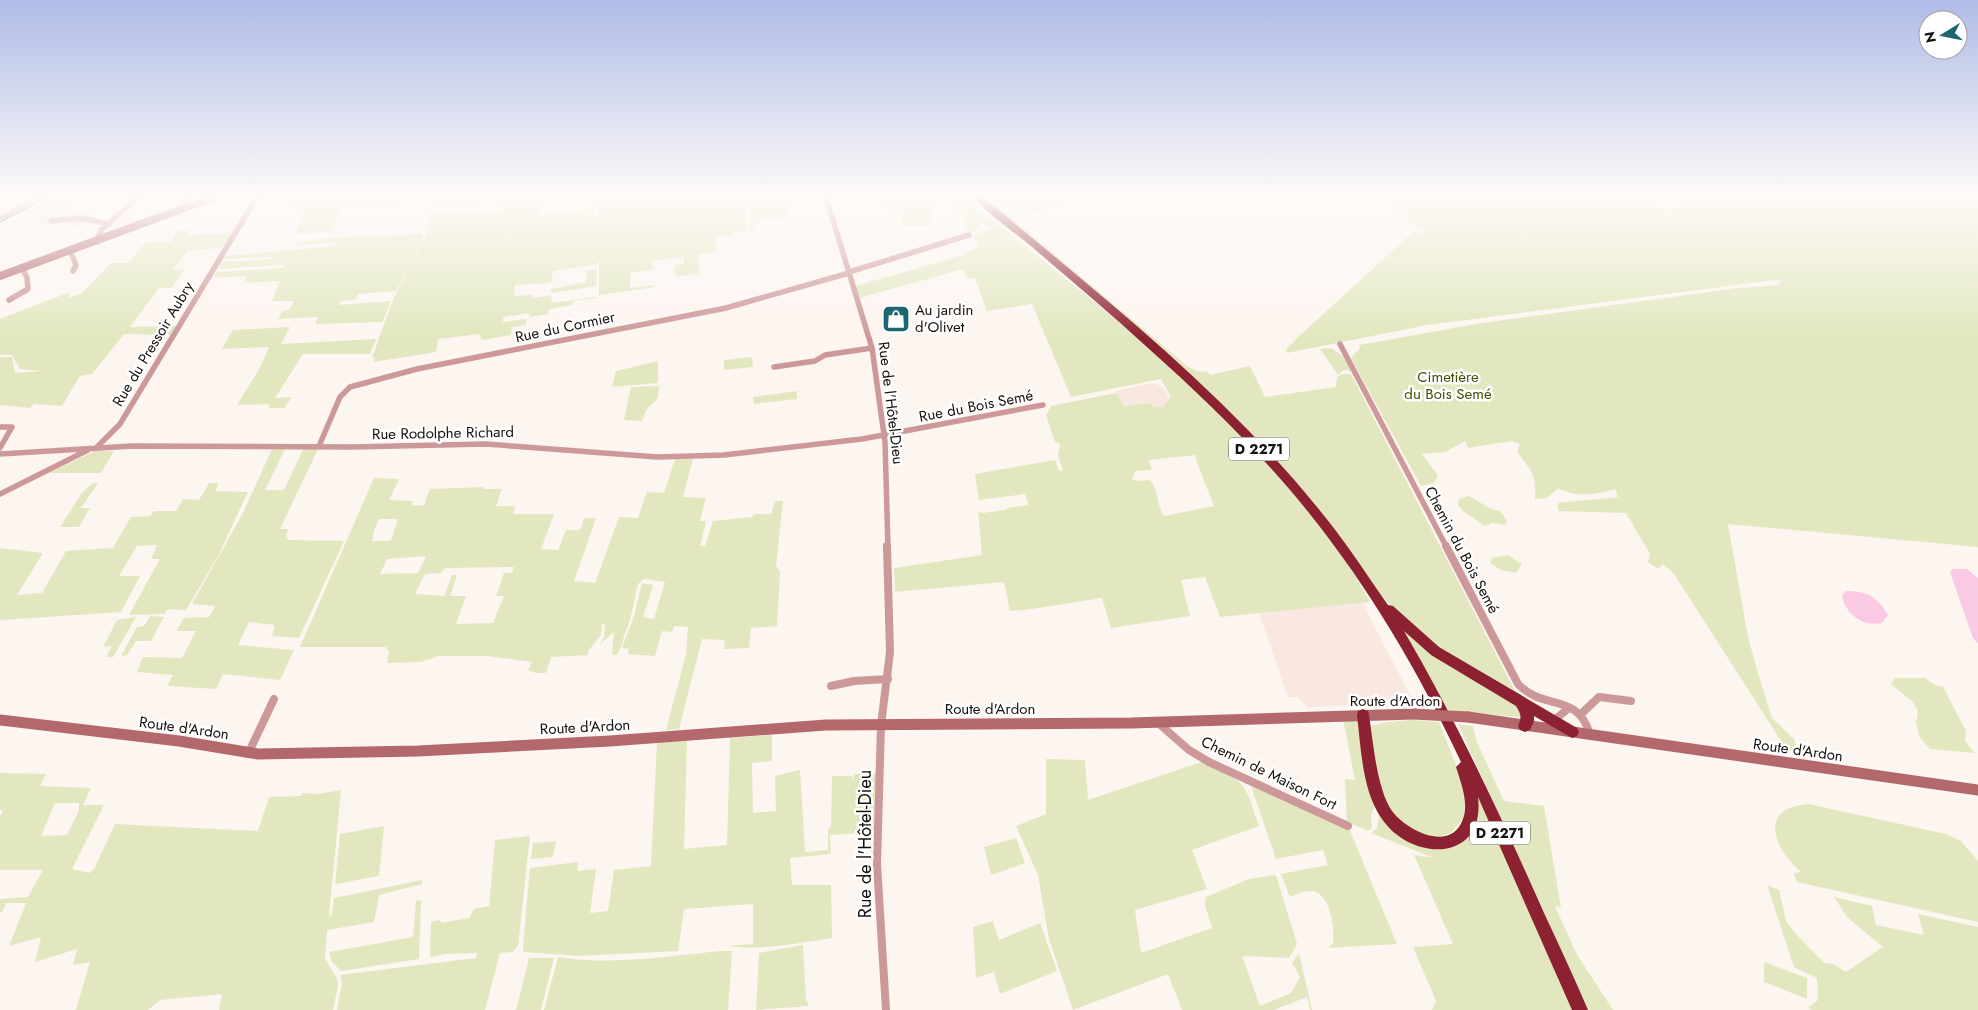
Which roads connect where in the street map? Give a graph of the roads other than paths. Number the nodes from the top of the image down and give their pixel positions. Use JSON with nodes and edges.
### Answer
{"nodes":[{"id":1,"x":86,"y":244,"type":"edge"},
{"id":2,"x":229,"y":244,"type":"edge"},
{"id":3,"x":840,"y":244,"type":"edge"},
{"id":4,"x":940,"y":244,"type":"edge"},
{"id":5,"x":1027,"y":244,"type":"edge"},
{"id":6,"x":1033,"y":244,"type":"edge"},
{"id":7,"x":70,"y":250,"type":"junction"},
{"id":8,"x":22,"y":268,"type":"junction"},
{"id":9,"x":74,"y":271,"type":"dead end"},
{"id":10,"x":849,"y":273,"type":"junction"},
{"id":11,"x":0,"y":276,"type":"edge"},
{"id":12,"x":9,"y":300,"type":"dead end"},
{"id":13,"x":1340,"y":344,"type":"dead end"},
{"id":14,"x":872,"y":348,"type":"junction"},
{"id":15,"x":1159,"y":353,"type":"junction"},
{"id":16,"x":774,"y":367,"type":"dead end"},
{"id":17,"x":1043,"y":405,"type":"dead end"},
{"id":18,"x":0,"y":427,"type":"edge"},
{"id":19,"x":884,"y":437,"type":"junction"},
{"id":20,"x":319,"y":446,"type":"junction"},
{"id":21,"x":0,"y":448,"type":"edge"},
{"id":22,"x":94,"y":448,"type":"junction"},
{"id":23,"x":0,"y":454,"type":"edge"},
{"id":24,"x":0,"y":494,"type":"edge"},
{"id":25,"x":1348,"y":556,"type":"junction"},
{"id":26,"x":1413,"y":659,"type":"junction"},
{"id":27,"x":888,"y":679,"type":"junction"},
{"id":28,"x":831,"y":686,"type":"dead end"},
{"id":29,"x":274,"y":699,"type":"dead end"},
{"id":30,"x":1631,"y":701,"type":"dead end"},
{"id":31,"x":1522,"y":704,"type":"junction"},
{"id":32,"x":1569,"y":708,"type":"junction"},
{"id":33,"x":1581,"y":714,"type":"junction"},
{"id":34,"x":1363,"y":715,"type":"junction"},
{"id":35,"x":0,"y":720,"type":"edge"},
{"id":36,"x":1553,"y":721,"type":"junction"},
{"id":37,"x":1157,"y":722,"type":"junction"},
{"id":38,"x":881,"y":725,"type":"junction"},
{"id":39,"x":1525,"y":726,"type":"junction"},
{"id":40,"x":1572,"y":732,"type":"junction"},
{"id":41,"x":1590,"y":734,"type":"junction"},
{"id":42,"x":248,"y":754,"type":"junction"},
{"id":43,"x":1978,"y":790,"type":"edge"},
{"id":44,"x":1348,"y":826,"type":"dead end"},
{"id":45,"x":886,"y":1010,"type":"edge"},
{"id":46,"x":1580,"y":1010,"type":"edge"}],
"edges":[{"from":1,"to":7,"type":"street"},
{"from":2,"to":22,"type":"street","name":"Rue du Pressoir Aubry"},
{"from":3,"to":10,"type":"street","name":"Rue de l'Hôtel-Dieu"},
{"from":4,"to":10,"type":"street","name":"Rue du Cormier"},
{"from":5,"to":15,"type":"highway","number":"D 2271"},
{"from":6,"to":15,"type":"highway","number":"D 2271"},
{"from":7,"to":8,"type":"street"},
{"from":7,"to":9,"type":"street"},
{"from":8,"to":11,"type":"street"},
{"from":8,"to":12,"type":"street"},
{"from":10,"to":14,"type":"street","name":"Rue de l'Hôtel-Dieu"},
{"from":10,"to":20,"type":"street","name":"Rue du Cormier"},
{"from":13,"to":32,"type":"street","name":"Chemin du Bois Semé"},
{"from":14,"to":16,"type":"street"},
{"from":14,"to":19,"type":"street","name":"Rue de l'Hôtel-Dieu"},
{"from":15,"to":25,"type":"highway","number":"D 2271"},
{"from":17,"to":19,"type":"street","name":"Rue du Bois Semé"},
{"from":18,"to":21,"type":"street"},
{"from":19,"to":20,"type":"street","name":"Rue Rodolphe Richard"},
{"from":19,"to":27,"type":"street","name":"Rue de l'Hôtel-Dieu"},
{"from":20,"to":22,"type":"street","name":"Rue Rodolphe Richard"},
{"from":22,"to":23,"type":"street","name":"Rue Rodolphe Richard"},
{"from":22,"to":24,"type":"street","name":"Rue du Pressoir Aubry"},
{"from":25,"to":26,"type":"highway","number":"D 2271"},
{"from":25,"to":31,"type":"highway"},
{"from":26,"to":34,"type":"highway"},
{"from":26,"to":46,"type":"highway","number":"D 2271"},
{"from":27,"to":28,"type":"street"},
{"from":27,"to":38,"type":"street","name":"Rue de l'Hôtel-Dieu"},
{"from":29,"to":42,"type":"street"},
{"from":30,"to":33,"type":"street"},
{"from":31,"to":36,"type":"highway"},
{"from":31,"to":39,"type":"highway"},
{"from":32,"to":33,"type":"street","name":"Chemin du Bois Semé"},
{"from":32,"to":36,"type":"street"},
{"from":33,"to":41,"type":"street"},
{"from":34,"to":37,"type":"street","name":"Route d'Ardon"},
{"from":34,"to":39,"type":"street","name":"Route d'Ardon","bridge":true},
{"from":35,"to":42,"type":"street","name":"Route d'Ardon"},
{"from":36,"to":40,"type":"highway"},
{"from":37,"to":38,"type":"street","name":"Route d'Ardon"},
{"from":37,"to":44,"type":"street","name":"Chemin de Maison Fort"},
{"from":38,"to":42,"type":"street","name":"Route d'Ardon"},
{"from":38,"to":45,"type":"street","name":"Rue de l'Hôtel-Dieu"},
{"from":39,"to":40,"type":"street","name":"Route d'Ardon"},
{"from":40,"to":41,"type":"street","name":"Route d'Ardon"},
{"from":41,"to":43,"type":"street","name":"Route d'Ardon"}]}
